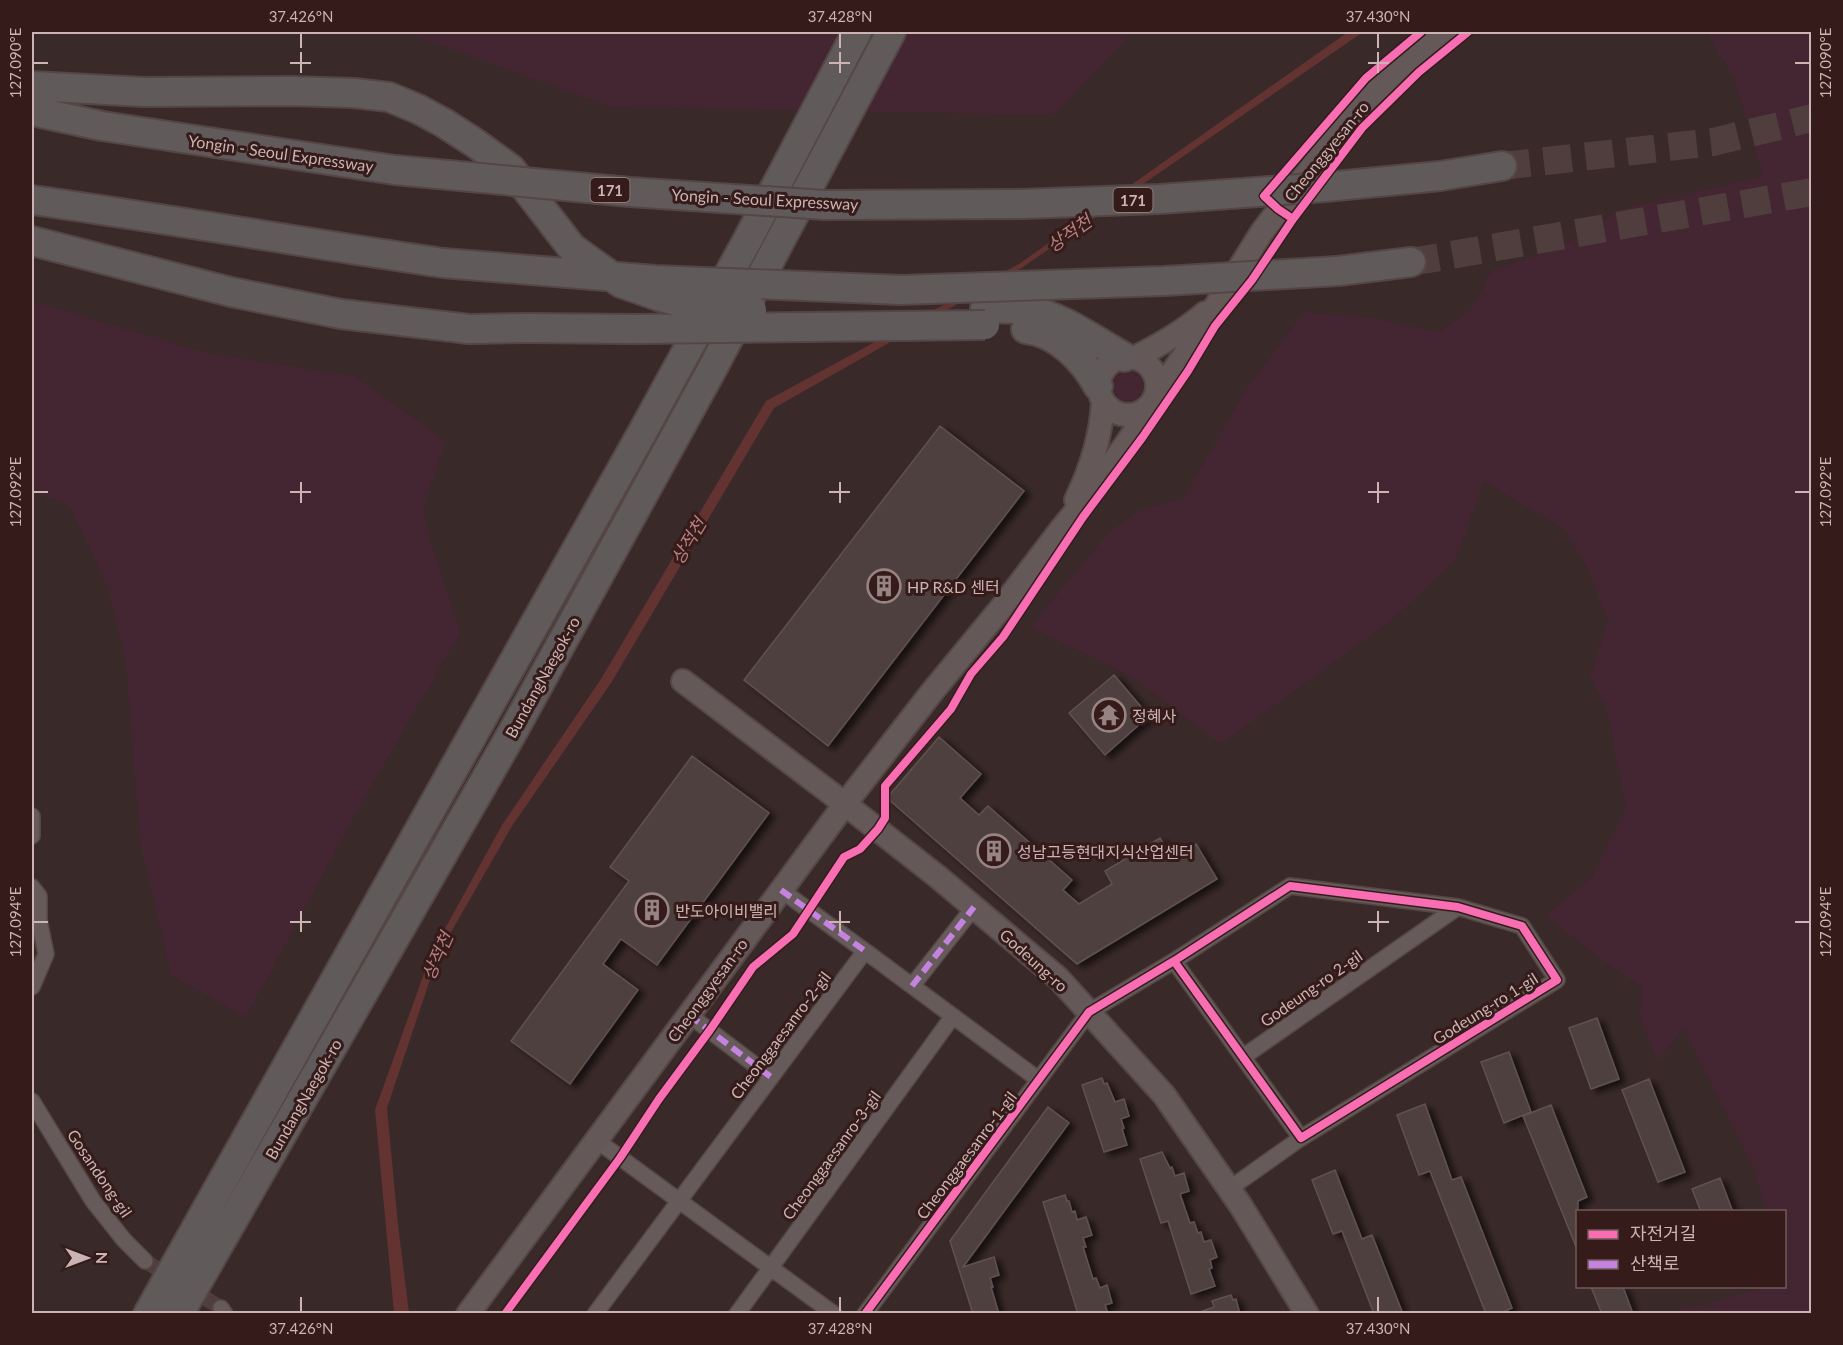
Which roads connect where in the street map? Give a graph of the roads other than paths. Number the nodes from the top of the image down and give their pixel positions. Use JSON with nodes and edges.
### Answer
{"nodes":[{"id":1,"x":857,"y":32,"type":"edge"},
{"id":2,"x":891,"y":32,"type":"edge"},
{"id":3,"x":1447,"y":32,"type":"edge"},
{"id":4,"x":32,"y":86,"type":"edge"},
{"id":5,"x":32,"y":111,"type":"edge"},
{"id":6,"x":1503,"y":166,"type":"tunnel mouth"},
{"id":7,"x":32,"y":200,"type":"edge"},
{"id":8,"x":32,"y":241,"type":"edge"},
{"id":9,"x":1411,"y":262,"type":"tunnel mouth"},
{"id":10,"x":1226,"y":290,"type":"junction"},
{"id":11,"x":985,"y":316,"type":"junction"},
{"id":12,"x":1129,"y":357,"type":"junction"},
{"id":13,"x":1100,"y":394,"type":"junction"},
{"id":14,"x":1153,"y":400,"type":"junction"},
{"id":15,"x":1062,"y":528,"type":"junction"},
{"id":16,"x":683,"y":681,"type":"dead end"},
{"id":17,"x":845,"y":804,"type":"junction"},
{"id":18,"x":32,"y":816,"type":"edge"},
{"id":19,"x":32,"y":836,"type":"edge"},
{"id":20,"x":32,"y":887,"type":"edge"},
{"id":21,"x":782,"y":890,"type":"junction"},
{"id":22,"x":974,"y":907,"type":"junction"},
{"id":23,"x":1458,"y":907,"type":"junction"},
{"id":24,"x":865,"y":951,"type":"junction"},
{"id":25,"x":1174,"y":961,"type":"junction"},
{"id":26,"x":912,"y":986,"type":"junction"},
{"id":27,"x":32,"y":987,"type":"edge"},
{"id":28,"x":1089,"y":1012,"type":"junction"},
{"id":29,"x":689,"y":1015,"type":"junction"},
{"id":30,"x":952,"y":1016,"type":"junction"},
{"id":31,"x":1243,"y":1057,"type":"junction"},
{"id":32,"x":771,"y":1077,"type":"junction"},
{"id":33,"x":1039,"y":1080,"type":"junction"},
{"id":34,"x":32,"y":1101,"type":"edge"},
{"id":35,"x":1301,"y":1138,"type":"junction"},
{"id":36,"x":596,"y":1140,"type":"junction"},
{"id":37,"x":1229,"y":1189,"type":"junction"},
{"id":38,"x":678,"y":1200,"type":"junction"},
{"id":39,"x":145,"y":1261,"type":"tunnel mouth"},
{"id":40,"x":771,"y":1268,"type":"junction"},
{"id":41,"x":148,"y":1314,"type":"edge"},
{"id":42,"x":179,"y":1314,"type":"edge"},
{"id":43,"x":468,"y":1314,"type":"edge"},
{"id":44,"x":596,"y":1314,"type":"edge"},
{"id":45,"x":737,"y":1314,"type":"edge"},
{"id":46,"x":834,"y":1314,"type":"edge"},
{"id":47,"x":865,"y":1314,"type":"edge"},
{"id":48,"x":1307,"y":1314,"type":"edge"}],
"edges":[{"from":1,"to":41,"type":"highway","name":"BundangNaegok-ro"},
{"from":2,"to":42,"type":"highway","name":"BundangNaegok-ro"},
{"from":3,"to":10,"type":"main road","name":"Cheonggyesan-ro"},
{"from":4,"to":11,"type":"highway","bridge":true},
{"from":5,"to":6,"type":"highway","name":"Yongin - Seoul Expressway","number":"171","bridge":true},
{"from":7,"to":9,"type":"highway","bridge":true},
{"from":8,"to":11,"type":"highway","bridge":true},
{"from":10,"to":12,"type":"main road","name":"Cheonggyesan-ro"},
{"from":10,"to":14,"type":"main road","name":"Cheonggyesan-ro"},
{"from":11,"to":12,"type":"highway"},
{"from":11,"to":13,"type":"highway"},
{"from":12,"to":13,"type":"main road"},
{"from":12,"to":14,"type":"main road"},
{"from":13,"to":14,"type":"main road"},
{"from":13,"to":15,"type":"main road","name":"Cheonggyesan-ro"},
{"from":14,"to":15,"type":"main road","name":"Cheonggyesan-ro"},
{"from":15,"to":17,"type":"main road","name":"Cheonggyesan-ro"},
{"from":16,"to":17,"type":"main road","name":"Godeung-ro"},
{"from":17,"to":21,"type":"main road","name":"Cheonggyesan-ro"},
{"from":17,"to":22,"type":"main road","name":"Godeung-ro"},
{"from":18,"to":19,"type":"street"},
{"from":20,"to":27,"type":"street"},
{"from":21,"to":24,"type":"street"},
{"from":21,"to":29,"type":"main road","name":"Cheonggyesan-ro"},
{"from":22,"to":26,"type":"street"},
{"from":22,"to":28,"type":"main road","name":"Godeung-ro"},
{"from":23,"to":25,"type":"street","name":"Godeung-ro 1-gil"},
{"from":23,"to":31,"type":"street","name":"Godeung-ro 2-gil"},
{"from":23,"to":35,"type":"street","name":"Godeung-ro 1-gil"},
{"from":24,"to":26,"type":"street"},
{"from":24,"to":32,"type":"street","name":"Cheonggaesanro-2-gil"},
{"from":25,"to":28,"type":"street","name":"Godeung-ro 1-gil"},
{"from":25,"to":31,"type":"street"},
{"from":26,"to":30,"type":"street"},
{"from":28,"to":33,"type":"street","name":"Cheonggaesanro-1-gil"},
{"from":28,"to":37,"type":"main road","name":"Godeung-ro"},
{"from":29,"to":32,"type":"street"},
{"from":29,"to":36,"type":"main road","name":"Cheonggyesan-ro"},
{"from":30,"to":33,"type":"street"},
{"from":30,"to":40,"type":"street","name":"Cheonggaesanro-3-gil"},
{"from":31,"to":35,"type":"street"},
{"from":32,"to":38,"type":"street","name":"Cheonggaesanro-2-gil"},
{"from":33,"to":47,"type":"street","name":"Cheonggaesanro-1-gil"},
{"from":34,"to":39,"type":"street","name":"Gosandong-gil"},
{"from":35,"to":37,"type":"street","name":"Godeung-ro 1-gil"},
{"from":36,"to":38,"type":"street"},
{"from":36,"to":43,"type":"main road","name":"Cheonggyesan-ro"},
{"from":37,"to":48,"type":"main road","name":"Godeung-ro"},
{"from":38,"to":40,"type":"street"},
{"from":38,"to":44,"type":"street","name":"Cheonggaesanro-2-gil"},
{"from":40,"to":45,"type":"street","name":"Cheonggaesanro-3-gil"},
{"from":40,"to":46,"type":"street"}]}
